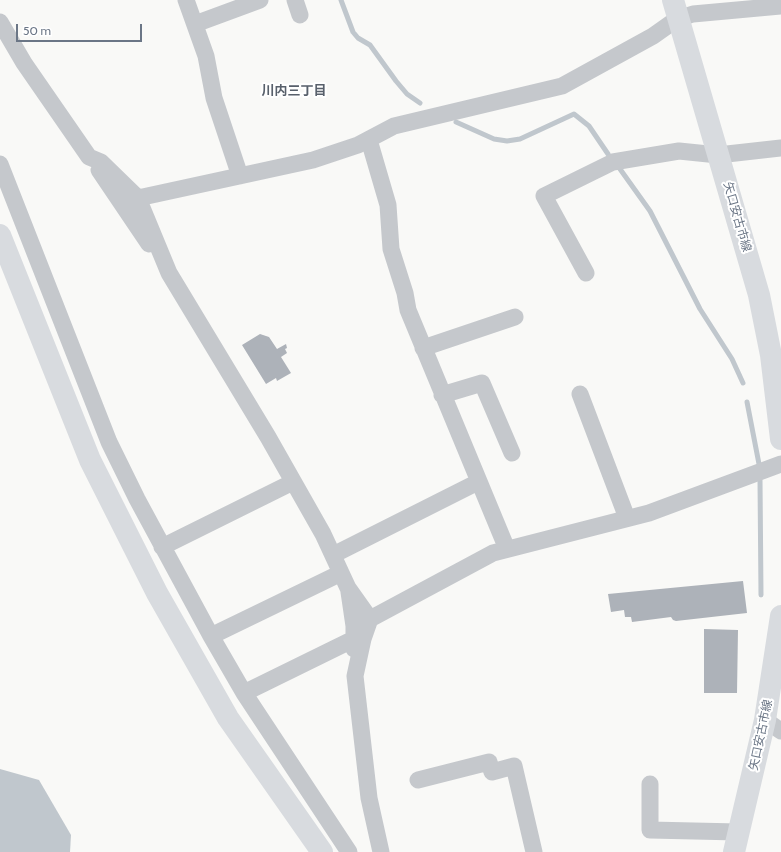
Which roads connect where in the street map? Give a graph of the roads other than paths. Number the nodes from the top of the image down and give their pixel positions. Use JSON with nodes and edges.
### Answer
{"nodes":[{"id":1,"x":186,"y":0,"type":"edge"},
{"id":2,"x":260,"y":0,"type":"edge"},
{"id":3,"x":781,"y":6,"type":"edge"},
{"id":4,"x":675,"y":9,"type":"edge"},
{"id":5,"x":0,"y":22,"type":"edge"},
{"id":6,"x":194,"y":24,"type":"junction"},
{"id":7,"x":369,"y":140,"type":"junction"},
{"id":8,"x":781,"y":148,"type":"edge"},
{"id":9,"x":718,"y":155,"type":"junction"},
{"id":10,"x":89,"y":157,"type":"junction"},
{"id":11,"x":0,"y":164,"type":"edge"},
{"id":12,"x":240,"y":176,"type":"junction"},
{"id":13,"x":138,"y":198,"type":"junction"},
{"id":14,"x":0,"y":235,"type":"edge"},
{"id":15,"x":169,"y":273,"type":"junction"},
{"id":16,"x":586,"y":273,"type":"dead end"},
{"id":17,"x":515,"y":317,"type":"dead end"},
{"id":18,"x":423,"y":348,"type":"junction"},
{"id":19,"x":776,"y":354,"type":"edge"},
{"id":20,"x":580,"y":394,"type":"dead end"},
{"id":21,"x":442,"y":395,"type":"junction"},
{"id":22,"x":781,"y":439,"type":"edge"},
{"id":23,"x":512,"y":453,"type":"dead end"},
{"id":24,"x":781,"y":464,"type":"edge"},
{"id":25,"x":293,"y":482,"type":"junction"},
{"id":26,"x":478,"y":482,"type":"junction"},
{"id":27,"x":628,"y":518,"type":"junction"},
{"id":28,"x":162,"y":547,"type":"junction"},
{"id":29,"x":507,"y":550,"type":"junction"},
{"id":30,"x":333,"y":555,"type":"junction"},
{"id":31,"x":341,"y":573,"type":"junction"},
{"id":32,"x":348,"y":588,"type":"junction"},
{"id":33,"x":781,"y":616,"type":"edge"},
{"id":34,"x":370,"y":619,"type":"junction"},
{"id":35,"x":211,"y":636,"type":"junction"},
{"id":36,"x":354,"y":639,"type":"junction"},
{"id":37,"x":355,"y":676,"type":"junction"},
{"id":38,"x":244,"y":693,"type":"junction"},
{"id":39,"x":773,"y":726,"type":"edge"},
{"id":40,"x":418,"y":780,"type":"dead end"},
{"id":41,"x":650,"y":784,"type":"dead end"},
{"id":42,"x":736,"y":842,"type":"edge"},
{"id":43,"x":322,"y":852,"type":"edge"},
{"id":44,"x":349,"y":852,"type":"edge"},
{"id":45,"x":381,"y":852,"type":"edge"},
{"id":46,"x":534,"y":852,"type":"edge"}],
"edges":[{"from":1,"to":6,"type":"street"},
{"from":2,"to":6,"type":"street"},
{"from":3,"to":4,"type":"street"},
{"from":4,"to":7,"type":"street"},
{"from":4,"to":9,"type":"street","name":"矢口安古市線"},
{"from":5,"to":10,"type":"street"},
{"from":6,"to":12,"type":"street"},
{"from":7,"to":12,"type":"street"},
{"from":7,"to":18,"type":"street"},
{"from":8,"to":9,"type":"street"},
{"from":9,"to":16,"type":"street"},
{"from":9,"to":19,"type":"street","name":"矢口安古市線"},
{"from":10,"to":13,"type":"street"},
{"from":10,"to":15,"type":"street"},
{"from":11,"to":28,"type":"street"},
{"from":12,"to":13,"type":"street"},
{"from":13,"to":15,"type":"street"},
{"from":14,"to":43,"type":"street"},
{"from":15,"to":25,"type":"street"},
{"from":17,"to":18,"type":"street"},
{"from":18,"to":21,"type":"street"},
{"from":19,"to":22,"type":"street","name":"矢口安古市線"},
{"from":20,"to":27,"type":"street"},
{"from":21,"to":23,"type":"street"},
{"from":21,"to":26,"type":"street"},
{"from":24,"to":27,"type":"street"},
{"from":25,"to":28,"type":"street"},
{"from":25,"to":30,"type":"street"},
{"from":26,"to":29,"type":"street"},
{"from":26,"to":30,"type":"street"},
{"from":27,"to":29,"type":"street"},
{"from":28,"to":35,"type":"street"},
{"from":29,"to":34,"type":"street"},
{"from":30,"to":31,"type":"street"},
{"from":31,"to":32,"type":"street"},
{"from":31,"to":35,"type":"street"},
{"from":32,"to":34,"type":"street"},
{"from":32,"to":36,"type":"street"},
{"from":33,"to":39,"type":"street","name":"矢口安古市線"},
{"from":34,"to":37,"type":"street"},
{"from":35,"to":38,"type":"street"},
{"from":36,"to":37,"type":"street"},
{"from":36,"to":38,"type":"street"},
{"from":37,"to":45,"type":"street"},
{"from":38,"to":44,"type":"street"},
{"from":39,"to":42,"type":"street","name":"矢口安古市線"},
{"from":40,"to":46,"type":"street"},
{"from":41,"to":42,"type":"street"}]}
